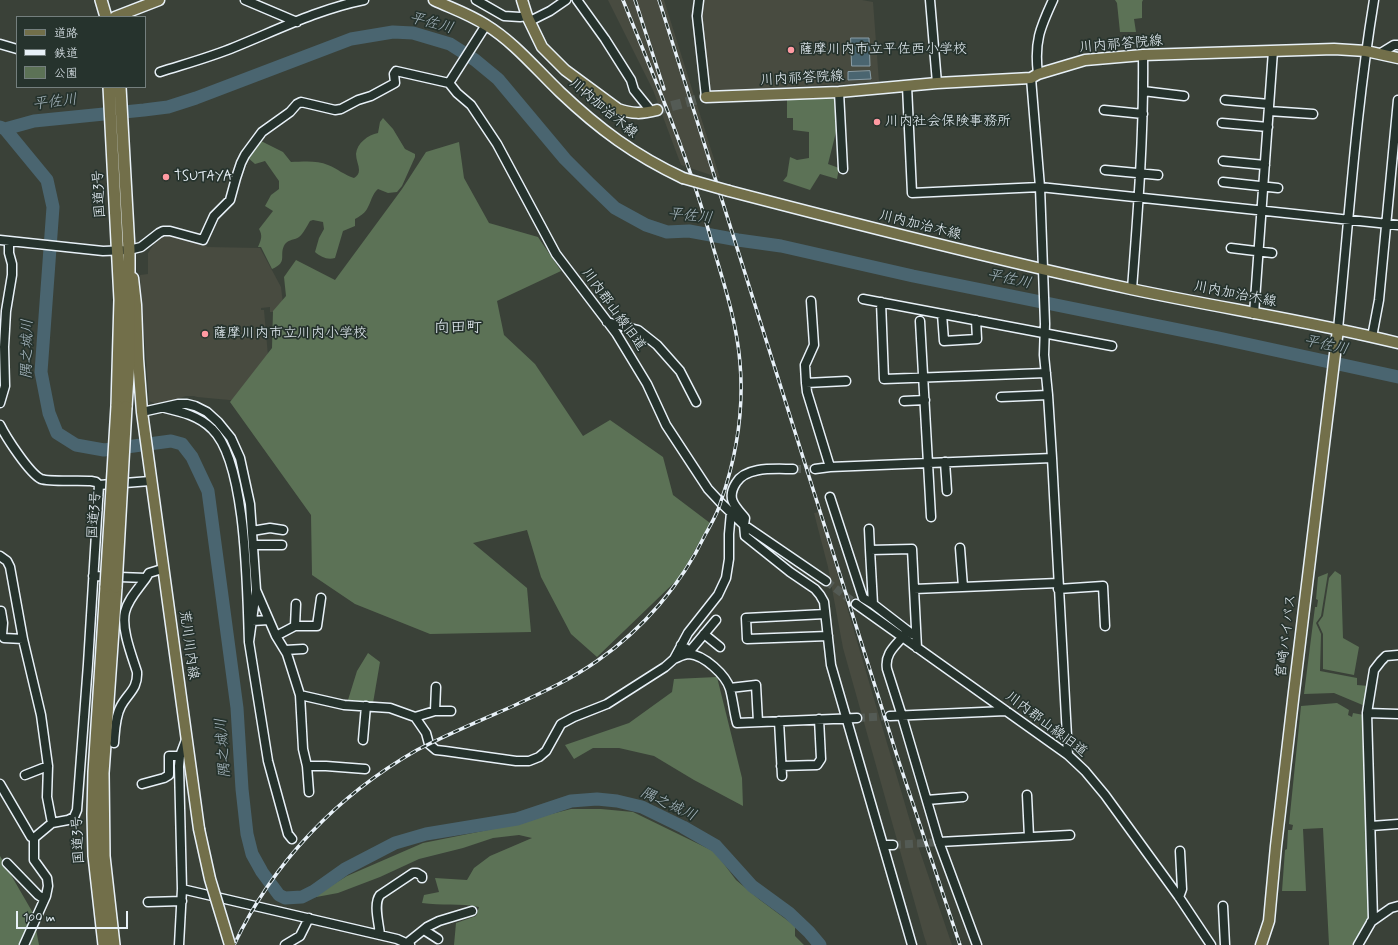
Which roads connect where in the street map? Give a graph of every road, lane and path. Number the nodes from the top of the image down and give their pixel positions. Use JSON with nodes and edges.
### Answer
{"nodes":[{"id":1,"x":100,"y":0,"type":"edge"},
{"id":2,"x":159,"y":0,"type":"edge"},
{"id":3,"x":245,"y":0,"type":"edge"},
{"id":4,"x":364,"y":0,"type":"edge"},
{"id":5,"x":434,"y":0,"type":"edge"},
{"id":6,"x":476,"y":0,"type":"edge"},
{"id":7,"x":522,"y":0,"type":"edge"},
{"id":8,"x":566,"y":0,"type":"edge"},
{"id":9,"x":577,"y":0,"type":"edge"},
{"id":10,"x":699,"y":0,"type":"edge"},
{"id":11,"x":930,"y":0,"type":"edge"},
{"id":12,"x":1053,"y":0,"type":"edge"},
{"id":13,"x":1374,"y":0,"type":"edge"},
{"id":14,"x":106,"y":16,"type":"edge"},
{"id":15,"x":117,"y":16,"type":"edge"},
{"id":16,"x":529,"y":18,"type":"junction"},
{"id":17,"x":297,"y":22,"type":"junction"},
{"id":18,"x":486,"y":24,"type":"junction"},
{"id":19,"x":0,"y":44,"type":"edge"},
{"id":20,"x":1398,"y":45,"type":"edge"},
{"id":21,"x":16,"y":49,"type":"edge"},
{"id":22,"x":1273,"y":51,"type":"junction"},
{"id":23,"x":1366,"y":51,"type":"junction"},
{"id":24,"x":1381,"y":53,"type":"junction"},
{"id":25,"x":1143,"y":55,"type":"junction"},
{"id":26,"x":1398,"y":58,"type":"edge"},
{"id":27,"x":160,"y":72,"type":"dead end"},
{"id":28,"x":1035,"y":76,"type":"junction"},
{"id":29,"x":449,"y":83,"type":"junction"},
{"id":30,"x":937,"y":83,"type":"junction"},
{"id":31,"x":907,"y":86,"type":"junction"},
{"id":32,"x":115,"y":90,"type":"edge"},
{"id":33,"x":1143,"y":91,"type":"junction"},
{"id":34,"x":839,"y":92,"type":"junction"},
{"id":35,"x":1184,"y":96,"type":"dead end"},
{"id":36,"x":706,"y":97,"type":"joint"},
{"id":37,"x":1225,"y":100,"type":"dead end"},
{"id":38,"x":1398,"y":100,"type":"edge"},
{"id":39,"x":1269,"y":107,"type":"junction"},
{"id":40,"x":1104,"y":110,"type":"dead end"},
{"id":41,"x":654,"y":111,"type":"joint"},
{"id":42,"x":1142,"y":114,"type":"junction"},
{"id":43,"x":1313,"y":114,"type":"dead end"},
{"id":44,"x":1222,"y":123,"type":"dead end"},
{"id":45,"x":1268,"y":126,"type":"junction"},
{"id":46,"x":1223,"y":161,"type":"dead end"},
{"id":47,"x":1265,"y":165,"type":"junction"},
{"id":48,"x":843,"y":169,"type":"dead end"},
{"id":49,"x":1106,"y":170,"type":"dead end"},
{"id":50,"x":1140,"y":174,"type":"junction"},
{"id":51,"x":1158,"y":176,"type":"dead end"},
{"id":52,"x":1223,"y":182,"type":"dead end"},
{"id":53,"x":1263,"y":186,"type":"junction"},
{"id":54,"x":1040,"y":187,"type":"junction"},
{"id":55,"x":1278,"y":188,"type":"dead end"},
{"id":56,"x":1139,"y":197,"type":"junction"},
{"id":57,"x":1261,"y":210,"type":"junction"},
{"id":58,"x":1349,"y":219,"type":"junction"},
{"id":59,"x":1386,"y":223,"type":"junction"},
{"id":60,"x":1398,"y":225,"type":"edge"},
{"id":61,"x":0,"y":240,"type":"edge"},
{"id":62,"x":10,"y":242,"type":"junction"},
{"id":63,"x":1231,"y":248,"type":"dead end"},
{"id":64,"x":124,"y":251,"type":"junction"},
{"id":65,"x":1259,"y":251,"type":"junction"},
{"id":66,"x":1272,"y":253,"type":"dead end"},
{"id":67,"x":1043,"y":270,"type":"junction"},
{"id":68,"x":1132,"y":289,"type":"junction"},
{"id":69,"x":863,"y":299,"type":"dead end"},
{"id":70,"x":811,"y":301,"type":"dead end"},
{"id":71,"x":881,"y":302,"type":"junction"},
{"id":72,"x":942,"y":314,"type":"junction"},
{"id":73,"x":1254,"y":314,"type":"junction"},
{"id":74,"x":976,"y":320,"type":"junction"},
{"id":75,"x":920,"y":321,"type":"dead end"},
{"id":76,"x":607,"y":322,"type":"junction"},
{"id":77,"x":1338,"y":329,"type":"junction"},
{"id":78,"x":1045,"y":333,"type":"junction"},
{"id":79,"x":1372,"y":337,"type":"junction"},
{"id":80,"x":1398,"y":343,"type":"edge"},
{"id":81,"x":1112,"y":346,"type":"dead end"},
{"id":82,"x":118,"y":355,"type":"junction"},
{"id":83,"x":129,"y":362,"type":"junction"},
{"id":84,"x":1046,"y":373,"type":"junction"},
{"id":85,"x":140,"y":374,"type":"junction"},
{"id":86,"x":924,"y":377,"type":"junction"},
{"id":87,"x":846,"y":381,"type":"dead end"},
{"id":88,"x":806,"y":383,"type":"junction"},
{"id":89,"x":1048,"y":395,"type":"junction"},
{"id":90,"x":1001,"y":397,"type":"dead end"},
{"id":91,"x":925,"y":400,"type":"junction"},
{"id":92,"x":904,"y":401,"type":"dead end"},
{"id":93,"x":696,"y":402,"type":"dead end"},
{"id":94,"x":0,"y":403,"type":"edge"},
{"id":95,"x":122,"y":406,"type":"junction"},
{"id":96,"x":163,"y":407,"type":"junction"},
{"id":97,"x":142,"y":416,"type":"junction"},
{"id":98,"x":0,"y":425,"type":"edge"},
{"id":99,"x":1052,"y":458,"type":"junction"},
{"id":100,"x":945,"y":462,"type":"junction"},
{"id":101,"x":929,"y":463,"type":"junction"},
{"id":102,"x":830,"y":467,"type":"junction"},
{"id":103,"x":793,"y":469,"type":"tunnel mouth"},
{"id":104,"x":815,"y":469,"type":"tunnel mouth"},
{"id":105,"x":150,"y":478,"type":"junction"},
{"id":106,"x":99,"y":485,"type":"junction"},
{"id":107,"x":947,"y":491,"type":"dead end"},
{"id":108,"x":830,"y":497,"type":"dead end"},
{"id":109,"x":731,"y":512,"type":"junction"},
{"id":110,"x":931,"y":517,"type":"dead end"},
{"id":111,"x":744,"y":525,"type":"junction"},
{"id":112,"x":869,"y":529,"type":"dead end"},
{"id":113,"x":283,"y":530,"type":"dead end"},
{"id":114,"x":252,"y":531,"type":"junction"},
{"id":115,"x":253,"y":545,"type":"junction"},
{"id":116,"x":282,"y":545,"type":"dead end"},
{"id":117,"x":960,"y":548,"type":"dead end"},
{"id":118,"x":870,"y":550,"type":"junction"},
{"id":119,"x":0,"y":556,"type":"edge"},
{"id":120,"x":162,"y":569,"type":"junction"},
{"id":121,"x":93,"y":576,"type":"junction"},
{"id":122,"x":146,"y":578,"type":"junction"},
{"id":123,"x":826,"y":581,"type":"tunnel mouth"},
{"id":124,"x":111,"y":586,"type":"junction"},
{"id":125,"x":1058,"y":586,"type":"junction"},
{"id":126,"x":963,"y":587,"type":"junction"},
{"id":127,"x":914,"y":589,"type":"junction"},
{"id":128,"x":256,"y":590,"type":"junction"},
{"id":129,"x":322,"y":598,"type":"dead end"},
{"id":130,"x":296,"y":604,"type":"dead end"},
{"id":131,"x":856,"y":604,"type":"tunnel mouth"},
{"id":132,"x":873,"y":604,"type":"junction"},
{"id":133,"x":1,"y":612,"type":"edge"},
{"id":134,"x":825,"y":614,"type":"junction"},
{"id":135,"x":252,"y":620,"type":"junction"},
{"id":136,"x":269,"y":620,"type":"junction"},
{"id":137,"x":716,"y":620,"type":"dead end"},
{"id":138,"x":295,"y":626,"type":"junction"},
{"id":139,"x":1106,"y":626,"type":"dead end"},
{"id":140,"x":704,"y":634,"type":"junction"},
{"id":141,"x":905,"y":634,"type":"junction"},
{"id":142,"x":276,"y":636,"type":"junction"},
{"id":143,"x":828,"y":636,"type":"junction"},
{"id":144,"x":916,"y":638,"type":"junction"},
{"id":145,"x":23,"y":639,"type":"junction"},
{"id":146,"x":249,"y":642,"type":"junction"},
{"id":147,"x":681,"y":645,"type":"junction"},
{"id":148,"x":720,"y":647,"type":"dead end"},
{"id":149,"x":917,"y":648,"type":"junction"},
{"id":150,"x":285,"y":650,"type":"junction"},
{"id":151,"x":303,"y":650,"type":"dead end"},
{"id":152,"x":688,"y":652,"type":"junction"},
{"id":153,"x":1398,"y":655,"type":"edge"},
{"id":154,"x":674,"y":659,"type":"junction"},
{"id":155,"x":436,"y":688,"type":"dead end"},
{"id":156,"x":730,"y":688,"type":"junction"},
{"id":157,"x":300,"y":695,"type":"junction"},
{"id":158,"x":366,"y":706,"type":"junction"},
{"id":159,"x":435,"y":711,"type":"junction"},
{"id":160,"x":451,"y":711,"type":"dead end"},
{"id":161,"x":1006,"y":711,"type":"junction"},
{"id":162,"x":1367,"y":713,"type":"junction"},
{"id":163,"x":1398,"y":714,"type":"edge"},
{"id":164,"x":890,"y":716,"type":"tunnel mouth"},
{"id":165,"x":902,"y":716,"type":"junction"},
{"id":166,"x":415,"y":717,"type":"junction"},
{"id":167,"x":847,"y":718,"type":"junction"},
{"id":168,"x":857,"y":718,"type":"tunnel mouth"},
{"id":169,"x":819,"y":719,"type":"junction"},
{"id":170,"x":779,"y":721,"type":"junction"},
{"id":171,"x":758,"y":722,"type":"junction"},
{"id":172,"x":186,"y":740,"type":"junction"},
{"id":173,"x":363,"y":740,"type":"dead end"},
{"id":174,"x":114,"y":743,"type":"dead end"},
{"id":175,"x":1068,"y":755,"type":"junction"},
{"id":176,"x":180,"y":756,"type":"junction"},
{"id":177,"x":48,"y":766,"type":"junction"},
{"id":178,"x":307,"y":766,"type":"junction"},
{"id":179,"x":781,"y":766,"type":"junction"},
{"id":180,"x":365,"y":769,"type":"dead end"},
{"id":181,"x":25,"y":775,"type":"dead end"},
{"id":182,"x":782,"y":776,"type":"dead end"},
{"id":183,"x":0,"y":784,"type":"edge"},
{"id":184,"x":142,"y":784,"type":"dead end"},
{"id":185,"x":309,"y":792,"type":"dead end"},
{"id":186,"x":1027,"y":795,"type":"dead end"},
{"id":187,"x":964,"y":797,"type":"dead end"},
{"id":188,"x":927,"y":800,"type":"junction"},
{"id":189,"x":52,"y":823,"type":"junction"},
{"id":190,"x":1398,"y":824,"type":"edge"},
{"id":191,"x":1371,"y":826,"type":"junction"},
{"id":192,"x":1070,"y":835,"type":"dead end"},
{"id":193,"x":1028,"y":837,"type":"junction"},
{"id":194,"x":34,"y":838,"type":"junction"},
{"id":195,"x":292,"y":839,"type":"dead end"},
{"id":196,"x":939,"y":842,"type":"junction"},
{"id":197,"x":893,"y":845,"type":"tunnel mouth"},
{"id":198,"x":883,"y":846,"type":"junction"},
{"id":199,"x":1180,"y":851,"type":"dead end"},
{"id":200,"x":7,"y":863,"type":"dead end"},
{"id":201,"x":422,"y":878,"type":"dead end"},
{"id":202,"x":182,"y":889,"type":"junction"},
{"id":203,"x":1179,"y":897,"type":"junction"},
{"id":204,"x":44,"y":899,"type":"junction"},
{"id":205,"x":182,"y":901,"type":"junction"},
{"id":206,"x":148,"y":902,"type":"dead end"},
{"id":207,"x":1223,"y":906,"type":"dead end"},
{"id":208,"x":1398,"y":906,"type":"edge"},
{"id":209,"x":472,"y":911,"type":"dead end"},
{"id":210,"x":309,"y":918,"type":"junction"},
{"id":211,"x":1371,"y":922,"type":"junction"},
{"id":212,"x":424,"y":930,"type":"junction"},
{"id":213,"x":380,"y":935,"type":"junction"},
{"id":214,"x":438,"y":939,"type":"dead end"},
{"id":215,"x":409,"y":944,"type":"edge"},
{"id":216,"x":24,"y":945,"type":"edge"},
{"id":217,"x":104,"y":945,"type":"edge"},
{"id":218,"x":114,"y":945,"type":"edge"},
{"id":219,"x":179,"y":945,"type":"edge"},
{"id":220,"x":230,"y":945,"type":"edge"},
{"id":221,"x":285,"y":945,"type":"edge"},
{"id":222,"x":912,"y":945,"type":"edge"},
{"id":223,"x":977,"y":945,"type":"edge"},
{"id":224,"x":1211,"y":945,"type":"edge"},
{"id":225,"x":1225,"y":945,"type":"edge"},
{"id":226,"x":1261,"y":945,"type":"edge"},
{"id":227,"x":1358,"y":945,"type":"edge"}],
"edges":[{"from":1,"to":14,"type":"highway"},
{"from":2,"to":15,"type":"main road"},
{"from":3,"to":17,"type":"street"},
{"from":4,"to":17,"type":"street"},
{"from":5,"to":18,"type":"main road","name":"川内加治木線"},
{"from":6,"to":16,"type":"street"},
{"from":7,"to":16,"type":"main road"},
{"from":8,"to":16,"type":"street"},
{"from":9,"to":41,"type":"street"},
{"from":10,"to":36,"type":"street"},
{"from":11,"to":30,"type":"street"},
{"from":12,"to":28,"type":"street"},
{"from":13,"to":23,"type":"street"},
{"from":16,"to":41,"type":"main road"},
{"from":17,"to":27,"type":"street"},
{"from":18,"to":29,"type":"street"},
{"from":18,"to":67,"type":"main road","name":"川内加治木線","bridge":true},
{"from":19,"to":21,"type":"street"},
{"from":20,"to":24,"type":"street"},
{"from":22,"to":23,"type":"main road","name":"川内祁答院線"},
{"from":22,"to":25,"type":"main road","name":"川内祁答院線"},
{"from":22,"to":39,"type":"street"},
{"from":23,"to":24,"type":"main road","name":"川内祁答院線"},
{"from":23,"to":58,"type":"street"},
{"from":24,"to":26,"type":"main road","name":"川内祁答院線"},
{"from":25,"to":28,"type":"main road","name":"川内祁答院線"},
{"from":25,"to":33,"type":"street"},
{"from":28,"to":30,"type":"main road","name":"川内祁答院線"},
{"from":28,"to":54,"type":"street"},
{"from":29,"to":64,"type":"street"},
{"from":29,"to":76,"type":"street","name":"川内郡山線旧道"},
{"from":30,"to":31,"type":"main road","name":"川内祁答院線"},
{"from":31,"to":34,"type":"main road","name":"川内祁答院線"},
{"from":31,"to":54,"type":"street"},
{"from":32,"to":64,"type":"highway","name":"国道3号"},
{"from":32,"to":64,"type":"highway","name":"国道3号"},
{"from":33,"to":35,"type":"street"},
{"from":33,"to":42,"type":"street"},
{"from":34,"to":36,"type":"main road","name":"川内祁答院線"},
{"from":34,"to":48,"type":"street"},
{"from":37,"to":39,"type":"street"},
{"from":38,"to":59,"type":"street"},
{"from":39,"to":43,"type":"street"},
{"from":39,"to":45,"type":"street"},
{"from":40,"to":42,"type":"street"},
{"from":42,"to":50,"type":"street"},
{"from":44,"to":45,"type":"street"},
{"from":45,"to":47,"type":"street"},
{"from":46,"to":47,"type":"street"},
{"from":47,"to":53,"type":"street"},
{"from":49,"to":50,"type":"street"},
{"from":50,"to":51,"type":"street"},
{"from":50,"to":56,"type":"street"},
{"from":52,"to":53,"type":"street"},
{"from":53,"to":55,"type":"street"},
{"from":53,"to":57,"type":"street"},
{"from":54,"to":56,"type":"street"},
{"from":54,"to":67,"type":"street"},
{"from":56,"to":57,"type":"street"},
{"from":56,"to":68,"type":"street"},
{"from":57,"to":58,"type":"street"},
{"from":57,"to":65,"type":"street"},
{"from":58,"to":59,"type":"street"},
{"from":58,"to":77,"type":"street"},
{"from":59,"to":60,"type":"street"},
{"from":59,"to":79,"type":"street"},
{"from":61,"to":62,"type":"street"},
{"from":62,"to":64,"type":"street"},
{"from":62,"to":94,"type":"street"},
{"from":63,"to":65,"type":"street"},
{"from":64,"to":82,"type":"highway","name":"国道3号"},
{"from":64,"to":83,"type":"highway","name":"国道3号"},
{"from":64,"to":85,"type":"main road","name":"荒川川内線"},
{"from":65,"to":66,"type":"street"},
{"from":65,"to":73,"type":"street"},
{"from":67,"to":68,"type":"main road","name":"川内加治木線"},
{"from":67,"to":78,"type":"street"},
{"from":68,"to":73,"type":"main road","name":"川内加治木線"},
{"from":69,"to":71,"type":"street"},
{"from":70,"to":88,"type":"street"},
{"from":71,"to":72,"type":"street"},
{"from":71,"to":86,"type":"street"},
{"from":72,"to":74,"type":"street"},
{"from":72,"to":74,"type":"street"},
{"from":73,"to":77,"type":"main road","name":"川内加治木線"},
{"from":74,"to":78,"type":"street"},
{"from":75,"to":86,"type":"street"},
{"from":76,"to":93,"type":"street"},
{"from":76,"to":109,"type":"street","name":"川内郡山線旧道"},
{"from":77,"to":79,"type":"main road","name":"川内加治木線"},
{"from":77,"to":226,"type":"main road","name":"宮崎バイパス"},
{"from":78,"to":81,"type":"street"},
{"from":78,"to":84,"type":"street"},
{"from":79,"to":80,"type":"main road","name":"川内加治木線"},
{"from":82,"to":83,"type":"main road"},
{"from":82,"to":95,"type":"highway","name":"国道3号"},
{"from":83,"to":85,"type":"main road"},
{"from":83,"to":95,"type":"highway","name":"国道3号"},
{"from":84,"to":86,"type":"street"},
{"from":84,"to":89,"type":"street"},
{"from":85,"to":97,"type":"main road","name":"荒川川内線"},
{"from":86,"to":91,"type":"street"},
{"from":87,"to":88,"type":"street"},
{"from":88,"to":102,"type":"street"},
{"from":89,"to":90,"type":"street"},
{"from":89,"to":99,"type":"street"},
{"from":91,"to":92,"type":"street"},
{"from":91,"to":101,"type":"street"},
{"from":95,"to":124,"type":"highway","name":"国道3号","bridge":true},
{"from":96,"to":97,"type":"street"},
{"from":96,"to":114,"type":"street"},
{"from":96,"to":146,"type":"street"},
{"from":97,"to":105,"type":"main road","name":"荒川川内線"},
{"from":98,"to":106,"type":"street"},
{"from":99,"to":100,"type":"street"},
{"from":99,"to":125,"type":"street"},
{"from":100,"to":101,"type":"street"},
{"from":100,"to":107,"type":"street"},
{"from":101,"to":102,"type":"street"},
{"from":101,"to":110,"type":"street"},
{"from":102,"to":104,"type":"street"},
{"from":103,"to":111,"type":"street"},
{"from":105,"to":106,"type":"street"},
{"from":105,"to":120,"type":"main road","name":"荒川川内線"},
{"from":106,"to":121,"type":"street"},
{"from":108,"to":132,"type":"street"},
{"from":109,"to":111,"type":"street","name":"川内郡山線旧道"},
{"from":109,"to":147,"type":"street"},
{"from":111,"to":123,"type":"street","name":"川内郡山線旧道"},
{"from":111,"to":134,"type":"street"},
{"from":112,"to":118,"type":"street"},
{"from":113,"to":114,"type":"street"},
{"from":114,"to":115,"type":"street"},
{"from":115,"to":116,"type":"street"},
{"from":115,"to":128,"type":"street"},
{"from":117,"to":126,"type":"street"},
{"from":118,"to":127,"type":"street"},
{"from":118,"to":132,"type":"street"},
{"from":119,"to":145,"type":"street"},
{"from":120,"to":122,"type":"street"},
{"from":120,"to":172,"type":"main road","name":"荒川川内線"},
{"from":121,"to":122,"type":"street"},
{"from":121,"to":189,"type":"street"},
{"from":122,"to":174,"type":"street"},
{"from":124,"to":217,"type":"highway","name":"国道3号"},
{"from":124,"to":218,"type":"highway","name":"国道3号"},
{"from":125,"to":126,"type":"street"},
{"from":125,"to":139,"type":"street"},
{"from":125,"to":175,"type":"street"},
{"from":126,"to":127,"type":"street"},
{"from":127,"to":144,"type":"street"},
{"from":128,"to":135,"type":"street"},
{"from":128,"to":136,"type":"street"},
{"from":129,"to":138,"type":"street"},
{"from":130,"to":138,"type":"street"},
{"from":131,"to":141,"type":"street","name":"川内郡山線旧道"},
{"from":132,"to":141,"type":"street"},
{"from":133,"to":145,"type":"street"},
{"from":134,"to":143,"type":"street"},
{"from":134,"to":143,"type":"street"},
{"from":135,"to":136,"type":"street"},
{"from":135,"to":146,"type":"street"},
{"from":136,"to":142,"type":"street"},
{"from":137,"to":140,"type":"street"},
{"from":138,"to":142,"type":"street"},
{"from":140,"to":148,"type":"street"},
{"from":140,"to":152,"type":"street"},
{"from":141,"to":144,"type":"street"},
{"from":141,"to":149,"type":"street","name":"川内郡山線旧道"},
{"from":141,"to":165,"type":"street"},
{"from":142,"to":150,"type":"street"},
{"from":143,"to":167,"type":"street"},
{"from":144,"to":149,"type":"street"},
{"from":145,"to":177,"type":"street"},
{"from":146,"to":195,"type":"street"},
{"from":147,"to":152,"type":"street"},
{"from":147,"to":154,"type":"street"},
{"from":149,"to":161,"type":"street","name":"川内郡山線旧道"},
{"from":150,"to":151,"type":"street"},
{"from":150,"to":157,"type":"street"},
{"from":152,"to":154,"type":"street"},
{"from":152,"to":156,"type":"street"},
{"from":153,"to":162,"type":"street"},
{"from":154,"to":166,"type":"street"},
{"from":155,"to":159,"type":"street"},
{"from":156,"to":171,"type":"street"},
{"from":156,"to":171,"type":"street"},
{"from":157,"to":158,"type":"street"},
{"from":157,"to":178,"type":"street"},
{"from":158,"to":166,"type":"street"},
{"from":158,"to":173,"type":"street"},
{"from":159,"to":160,"type":"street"},
{"from":159,"to":166,"type":"street"},
{"from":161,"to":165,"type":"street"},
{"from":161,"to":175,"type":"street","name":"川内郡山線旧道"},
{"from":162,"to":163,"type":"street"},
{"from":162,"to":191,"type":"street"},
{"from":164,"to":165,"type":"street"},
{"from":165,"to":188,"type":"street"},
{"from":167,"to":168,"type":"street"},
{"from":167,"to":169,"type":"street"},
{"from":167,"to":198,"type":"street"},
{"from":169,"to":170,"type":"street"},
{"from":169,"to":179,"type":"street"},
{"from":170,"to":171,"type":"street"},
{"from":170,"to":179,"type":"street"},
{"from":172,"to":176,"type":"street"},
{"from":172,"to":220,"type":"main road","name":"荒川川内線","bridge":true},
{"from":175,"to":203,"type":"street","name":"川内郡山線旧道"},
{"from":176,"to":184,"type":"street"},
{"from":176,"to":202,"type":"street"},
{"from":177,"to":181,"type":"street"},
{"from":177,"to":189,"type":"street"},
{"from":178,"to":180,"type":"street"},
{"from":178,"to":185,"type":"street"},
{"from":179,"to":182,"type":"street"},
{"from":183,"to":194,"type":"street"},
{"from":186,"to":193,"type":"street"},
{"from":187,"to":188,"type":"street"},
{"from":188,"to":196,"type":"street"},
{"from":189,"to":194,"type":"street"},
{"from":190,"to":191,"type":"street"},
{"from":191,"to":211,"type":"street"},
{"from":192,"to":193,"type":"street"},
{"from":193,"to":196,"type":"street"},
{"from":194,"to":204,"type":"street"},
{"from":196,"to":223,"type":"street"},
{"from":197,"to":198,"type":"street"},
{"from":198,"to":222,"type":"street"},
{"from":199,"to":203,"type":"street"},
{"from":200,"to":204,"type":"street"},
{"from":201,"to":213,"type":"street"},
{"from":202,"to":205,"type":"street"},
{"from":202,"to":210,"type":"street"},
{"from":203,"to":224,"type":"street","name":"川内郡山線旧道"},
{"from":204,"to":216,"type":"street"},
{"from":205,"to":206,"type":"street"},
{"from":205,"to":219,"type":"street"},
{"from":207,"to":225,"type":"street"},
{"from":208,"to":211,"type":"street"},
{"from":209,"to":212,"type":"street"},
{"from":210,"to":213,"type":"street"},
{"from":210,"to":221,"type":"street"},
{"from":211,"to":227,"type":"street"},
{"from":212,"to":214,"type":"street"},
{"from":212,"to":215,"type":"street"},
{"from":213,"to":215,"type":"street"}]}
